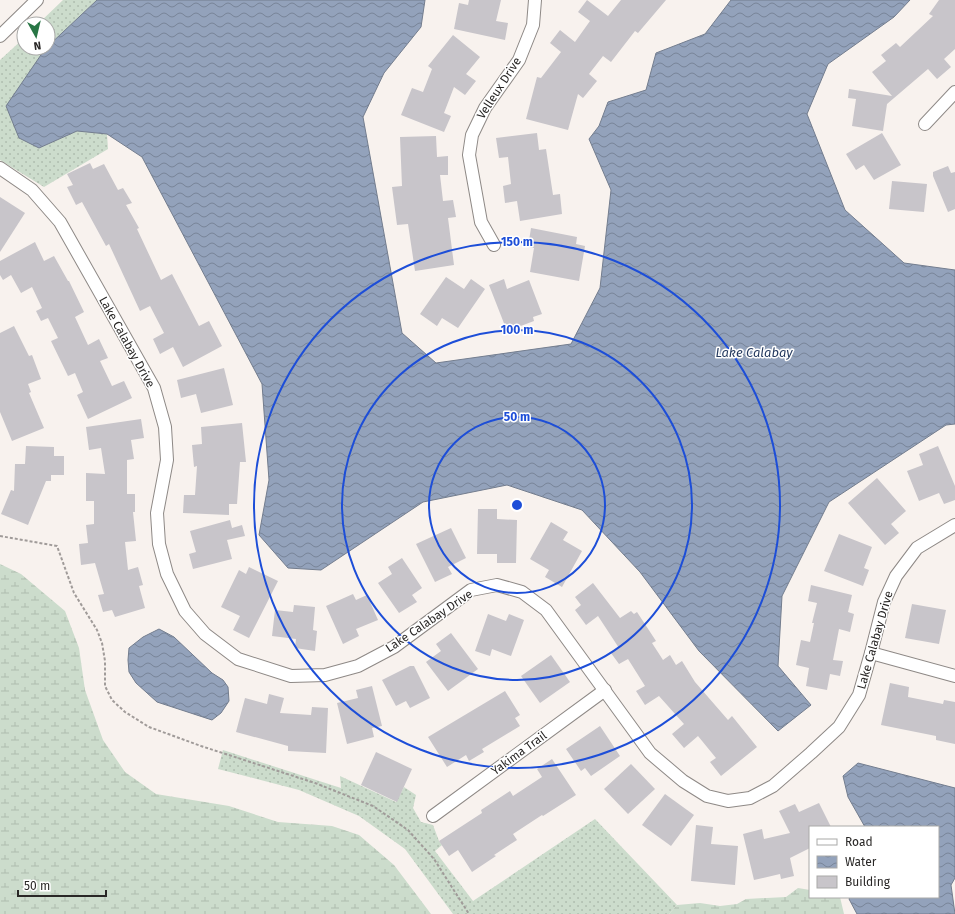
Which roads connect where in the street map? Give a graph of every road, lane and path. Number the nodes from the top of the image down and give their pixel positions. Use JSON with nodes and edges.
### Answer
{"nodes":[{"id":1,"x":37,"y":0,"type":"edge"},
{"id":2,"x":535,"y":0,"type":"edge"},
{"id":3,"x":0,"y":36,"type":"edge"},
{"id":4,"x":955,"y":92,"type":"edge"},
{"id":5,"x":924,"y":124,"type":"dead end"},
{"id":6,"x":0,"y":168,"type":"edge"},
{"id":7,"x":494,"y":245,"type":"dead end"},
{"id":8,"x":955,"y":525,"type":"edge"},
{"id":9,"x":0,"y":536,"type":"edge"},
{"id":10,"x":871,"y":653,"type":"junction"},
{"id":11,"x":955,"y":676,"type":"edge"},
{"id":12,"x":605,"y":690,"type":"junction"},
{"id":13,"x":433,"y":816,"type":"dead end"},
{"id":14,"x":469,"y":914,"type":"edge"}],
"edges":[{"from":1,"to":3,"type":"street"},
{"from":2,"to":7,"type":"street","name":"Velleux Drive"},
{"from":4,"to":5,"type":"street"},
{"from":6,"to":12,"type":"street","name":"Lake Calabay Drive"},
{"from":8,"to":10,"type":"street","name":"Lake Calabay Drive"},
{"from":9,"to":14,"type":"path"},
{"from":10,"to":11,"type":"street"},
{"from":10,"to":12,"type":"street","name":"Lake Calabay Drive"},
{"from":12,"to":13,"type":"street","name":"Yakima Trail"}]}
